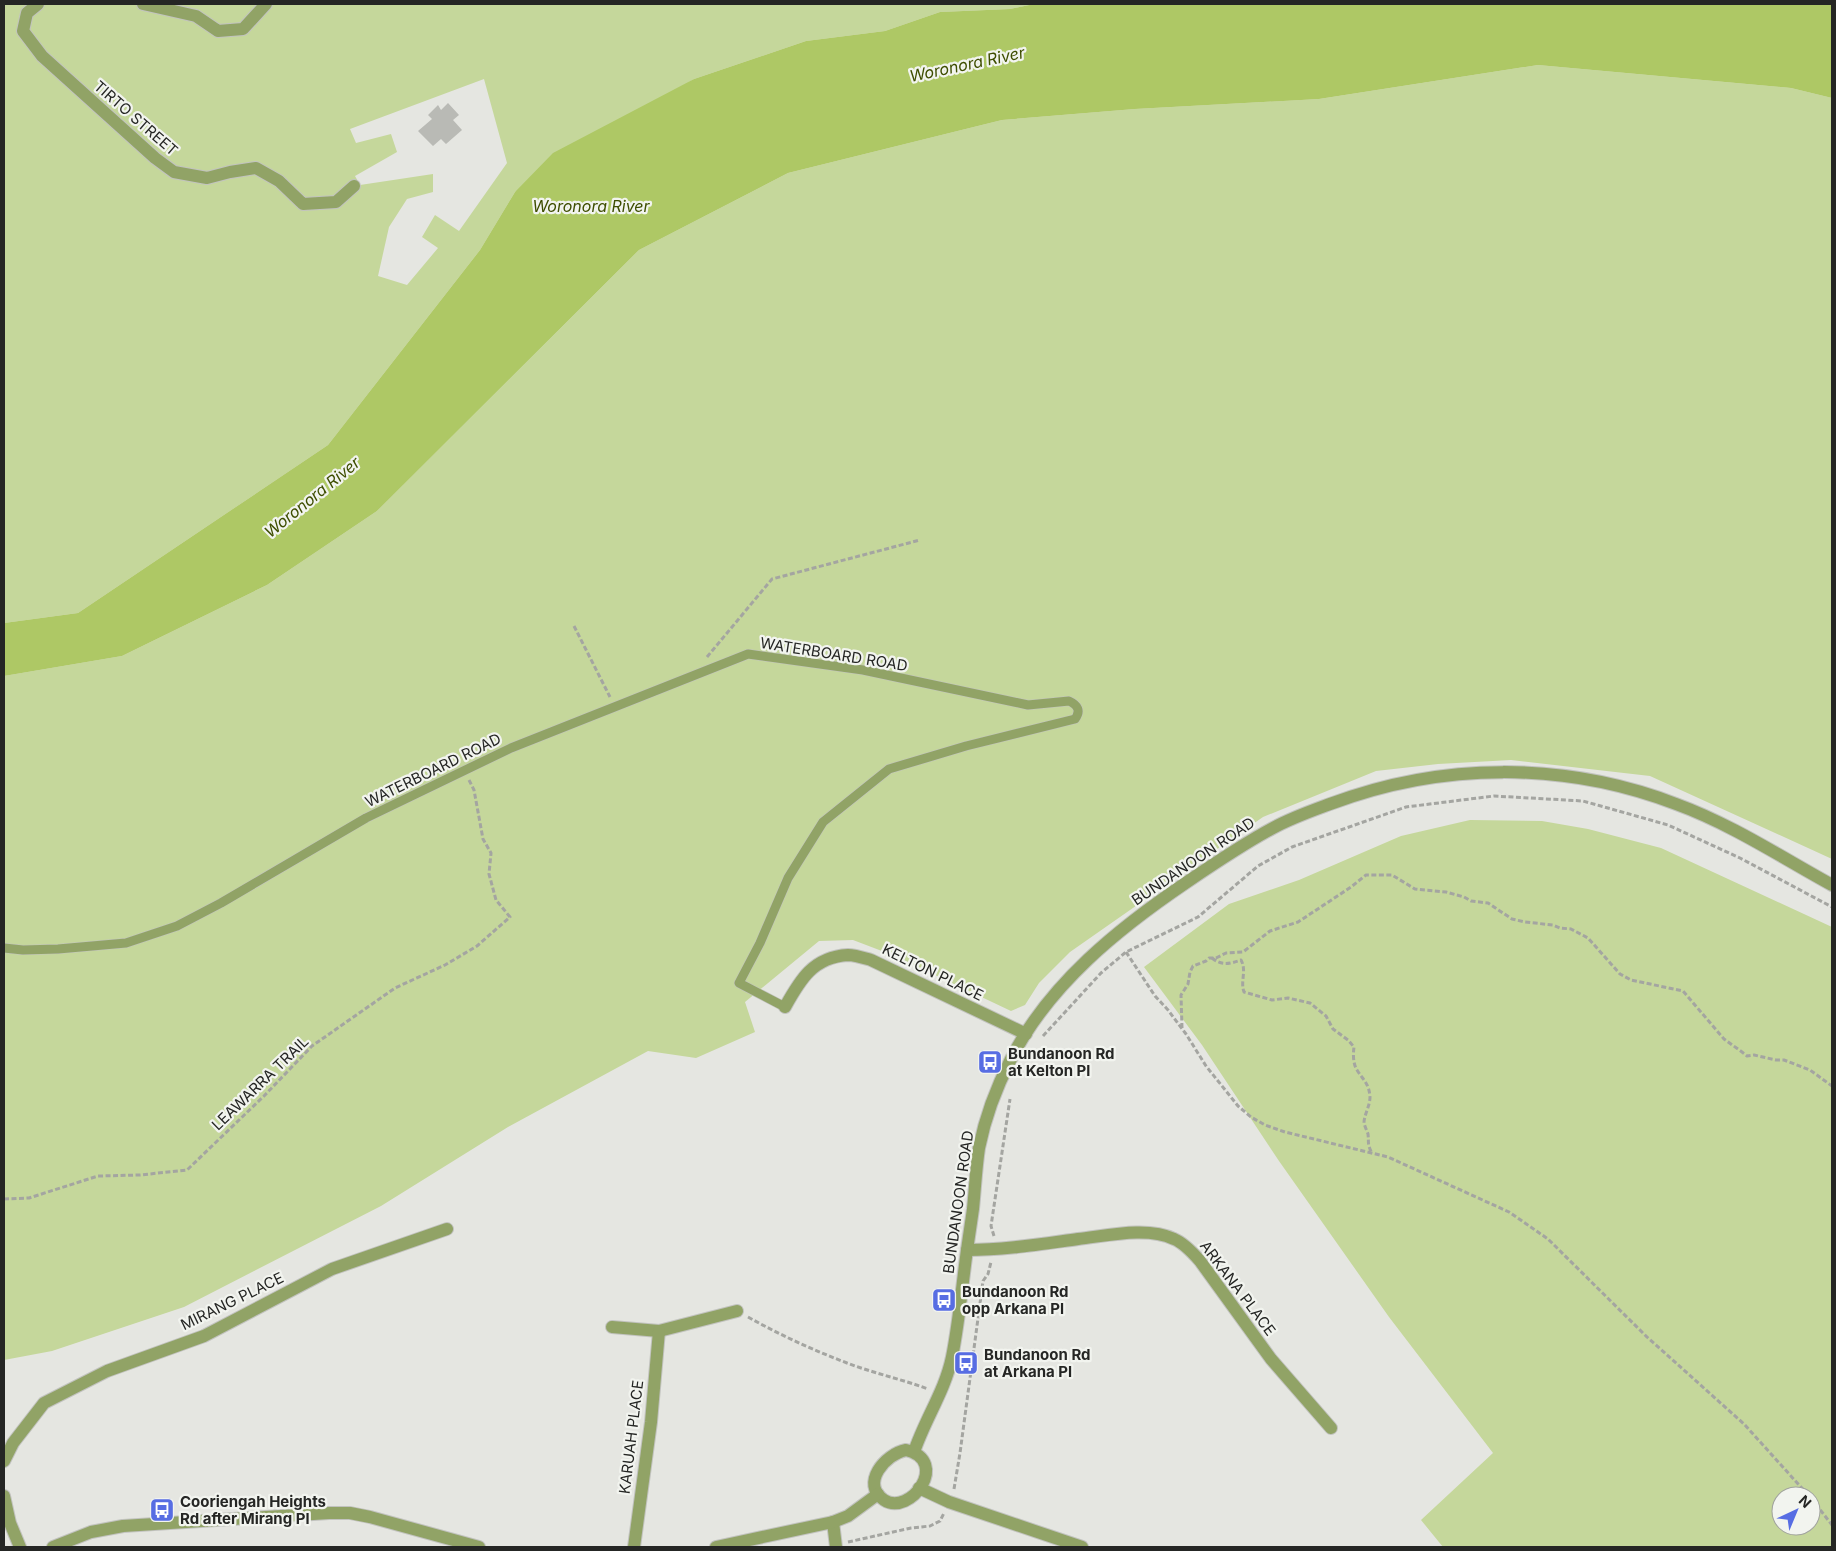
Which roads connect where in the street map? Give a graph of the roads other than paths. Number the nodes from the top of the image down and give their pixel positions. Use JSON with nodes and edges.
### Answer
{"nodes":[{"id":1,"x":38,"y":4,"type":"edge"},
{"id":2,"x":143,"y":4,"type":"edge"},
{"id":3,"x":266,"y":4,"type":"edge"},
{"id":4,"x":354,"y":186,"type":"dead end"},
{"id":5,"x":1832,"y":885,"type":"edge"},
{"id":6,"x":4,"y":948,"type":"edge"},
{"id":7,"x":785,"y":1007,"type":"joint"},
{"id":8,"x":1026,"y":1034,"type":"junction"},
{"id":9,"x":447,"y":1229,"type":"dead end"},
{"id":10,"x":967,"y":1250,"type":"junction"},
{"id":11,"x":737,"y":1311,"type":"road end"},
{"id":12,"x":612,"y":1327,"type":"dead end"},
{"id":13,"x":659,"y":1331,"type":"junction"},
{"id":14,"x":1331,"y":1428,"type":"dead end"},
{"id":15,"x":914,"y":1452,"type":"junction"},
{"id":16,"x":4,"y":1461,"type":"edge"},
{"id":17,"x":919,"y":1488,"type":"junction"},
{"id":18,"x":878,"y":1494,"type":"junction"},
{"id":19,"x":4,"y":1496,"type":"edge"},
{"id":20,"x":833,"y":1522,"type":"junction"},
{"id":21,"x":836,"y":1546,"type":"edge"},
{"id":22,"x":20,"y":1547,"type":"edge"},
{"id":23,"x":52,"y":1547,"type":"edge"},
{"id":24,"x":479,"y":1547,"type":"edge"},
{"id":25,"x":634,"y":1547,"type":"edge"},
{"id":26,"x":716,"y":1547,"type":"edge"},
{"id":27,"x":1082,"y":1547,"type":"edge"}],
"edges":[{"from":1,"to":4,"type":"street","name":"TIRTO STREET"},
{"from":2,"to":3,"type":"street"},
{"from":5,"to":8,"type":"street","name":"BUNDANOON ROAD"},
{"from":6,"to":7,"type":"lane","name":"WATERBOARD ROAD"},
{"from":7,"to":8,"type":"street","name":"KELTON PLACE"},
{"from":8,"to":10,"type":"street","name":"BUNDANOON ROAD"},
{"from":9,"to":16,"type":"street","name":"MIRANG PLACE"},
{"from":10,"to":14,"type":"street","name":"ARKANA PLACE"},
{"from":10,"to":15,"type":"street","name":"BUNDANOON ROAD"},
{"from":11,"to":13,"type":"street"},
{"from":12,"to":13,"type":"street"},
{"from":13,"to":25,"type":"street","name":"KARUAH PLACE"},
{"from":15,"to":17,"type":"street"},
{"from":15,"to":18,"type":"street"},
{"from":17,"to":18,"type":"street"},
{"from":17,"to":27,"type":"street"},
{"from":18,"to":20,"type":"street"},
{"from":19,"to":22,"type":"street"},
{"from":20,"to":21,"type":"street"},
{"from":20,"to":26,"type":"street"},
{"from":23,"to":24,"type":"street"}]}
